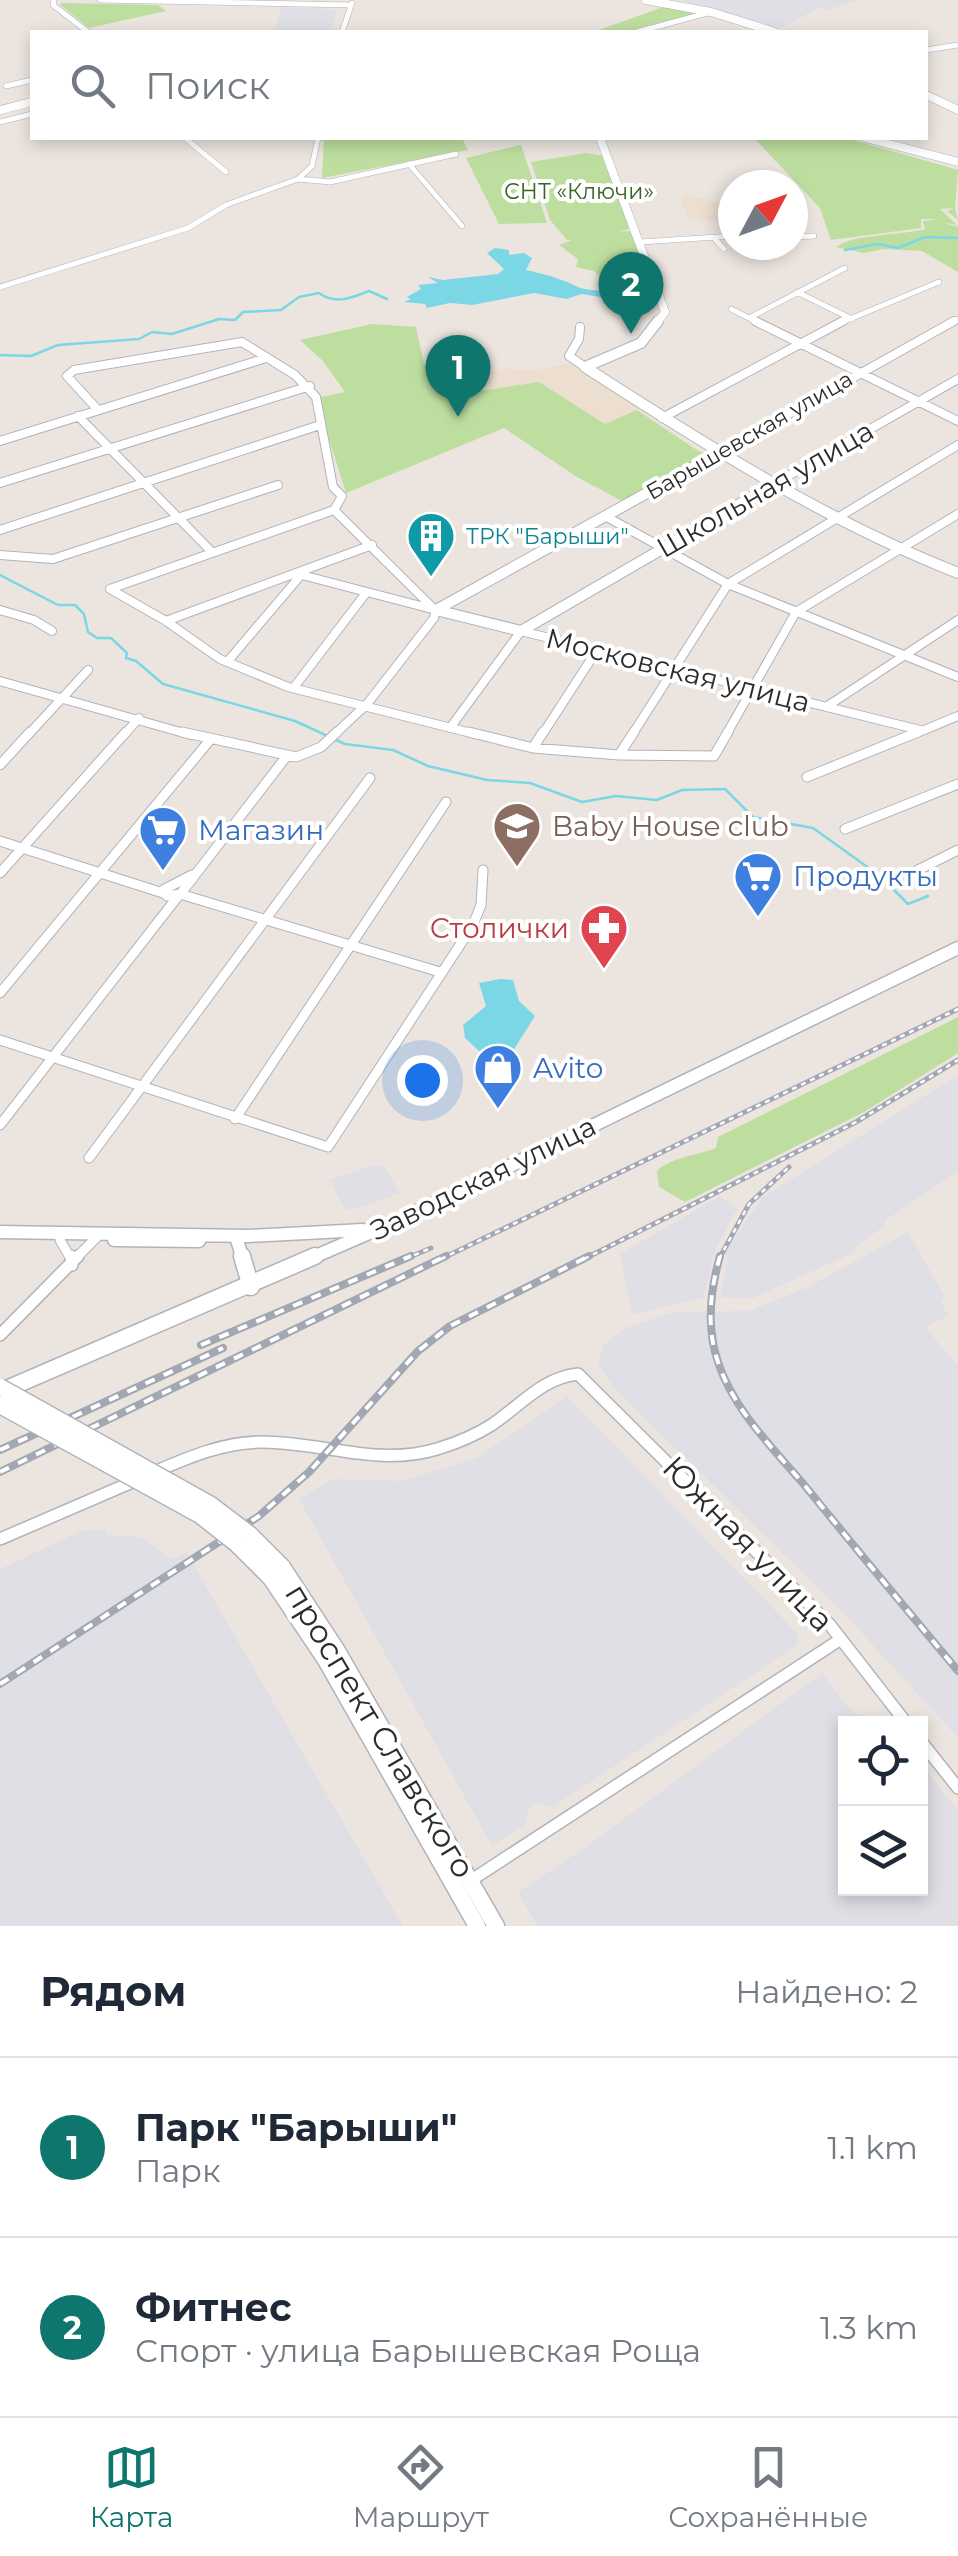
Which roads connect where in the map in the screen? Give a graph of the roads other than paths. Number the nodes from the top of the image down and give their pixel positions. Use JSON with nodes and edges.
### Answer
{"nodes":[{"id":1,"x":54,"y":0,"type":"edge"},
{"id":2,"x":100,"y":0,"type":"edge"},
{"id":3,"x":646,"y":0,"type":"edge"},
{"id":4,"x":667,"y":1,"type":"edge"},
{"id":5,"x":352,"y":2,"type":"edge"},
{"id":6,"x":711,"y":12,"type":"junction"},
{"id":7,"x":85,"y":30,"type":"edge"},
{"id":8,"x":343,"y":30,"type":"edge"},
{"id":9,"x":645,"y":30,"type":"edge"},
{"id":10,"x":769,"y":30,"type":"edge"},
{"id":11,"x":958,"y":45,"type":"edge"},
{"id":12,"x":928,"y":50,"type":"edge"},
{"id":13,"x":30,"y":80,"type":"edge"},
{"id":14,"x":6,"y":86,"type":"dead end"},
{"id":15,"x":928,"y":96,"type":"edge"},
{"id":16,"x":30,"y":104,"type":"edge"},
{"id":17,"x":958,"y":110,"type":"edge"},
{"id":18,"x":0,"y":111,"type":"edge"},
{"id":19,"x":30,"y":114,"type":"edge"},
{"id":20,"x":0,"y":122,"type":"edge"},
{"id":21,"x":188,"y":140,"type":"edge"},
{"id":22,"x":318,"y":140,"type":"edge"},
{"id":23,"x":601,"y":140,"type":"edge"},
{"id":24,"x":874,"y":140,"type":"edge"},
{"id":25,"x":884,"y":140,"type":"edge"},
{"id":26,"x":456,"y":154,"type":"dead end"},
{"id":27,"x":958,"y":161,"type":"edge"},
{"id":28,"x":408,"y":164,"type":"junction"},
{"id":29,"x":226,"y":172,"type":"dead end"},
{"id":30,"x":298,"y":180,"type":"junction"},
{"id":31,"x":462,"y":226,"type":"dead end"},
{"id":32,"x":808,"y":236,"type":"edge"},
{"id":33,"x":814,"y":236,"type":"dead end"},
{"id":34,"x":714,"y":238,"type":"junction"},
{"id":35,"x":718,"y":238,"type":"edge"},
{"id":36,"x":640,"y":242,"type":"junction"},
{"id":37,"x":718,"y":242,"type":"edge"},
{"id":38,"x":846,"y":268,"type":"dead end"},
{"id":39,"x":938,"y":282,"type":"dead end"},
{"id":40,"x":0,"y":287,"type":"edge"},
{"id":41,"x":798,"y":292,"type":"junction"},
{"id":42,"x":731,"y":309,"type":"dead end"},
{"id":43,"x":748,"y":318,"type":"junction"},
{"id":44,"x":852,"y":319,"type":"junction"},
{"id":45,"x":958,"y":319,"type":"edge"},
{"id":46,"x":580,"y":326,"type":"dead end"},
{"id":47,"x":242,"y":342,"type":"joint"},
{"id":48,"x":803,"y":344,"type":"junction"},
{"id":49,"x":263,"y":358,"type":"junction"},
{"id":50,"x":585,"y":367,"type":"junction"},
{"id":51,"x":74,"y":370,"type":"joint"},
{"id":52,"x":862,"y":371,"type":"junction"},
{"id":53,"x":958,"y":379,"type":"edge"},
{"id":54,"x":310,"y":386,"type":"junction"},
{"id":55,"x":918,"y":400,"type":"junction"},
{"id":56,"x":98,"y":410,"type":"junction"},
{"id":57,"x":78,"y":416,"type":"junction"},
{"id":58,"x":662,"y":418,"type":"junction"},
{"id":59,"x":958,"y":421,"type":"edge"},
{"id":60,"x":320,"y":425,"type":"junction"},
{"id":61,"x":0,"y":441,"type":"edge"},
{"id":62,"x":958,"y":445,"type":"edge"},
{"id":63,"x":110,"y":447,"type":"junction"},
{"id":64,"x":718,"y":454,"type":"junction"},
{"id":65,"x":144,"y":482,"type":"junction"},
{"id":66,"x":0,"y":483,"type":"edge"},
{"id":67,"x":774,"y":484,"type":"junction"},
{"id":68,"x":278,"y":485,"type":"dead end"},
{"id":69,"x":334,"y":510,"type":"junction"},
{"id":70,"x":958,"y":514,"type":"edge"},
{"id":71,"x":605,"y":516,"type":"junction"},
{"id":72,"x":177,"y":518,"type":"junction"},
{"id":73,"x":839,"y":518,"type":"junction"},
{"id":74,"x":0,"y":530,"type":"edge"},
{"id":75,"x":372,"y":545,"type":"junction"},
{"id":76,"x":662,"y":548,"type":"junction"},
{"id":77,"x":900,"y":550,"type":"junction"},
{"id":78,"x":212,"y":552,"type":"junction"},
{"id":79,"x":0,"y":555,"type":"edge"},
{"id":80,"x":958,"y":573,"type":"edge"},
{"id":81,"x":298,"y":574,"type":"junction"},
{"id":82,"x":728,"y":584,"type":"junction"},
{"id":83,"x":366,"y":593,"type":"junction"},
{"id":84,"x":0,"y":610,"type":"edge"},
{"id":85,"x":436,"y":610,"type":"junction"},
{"id":86,"x":796,"y":612,"type":"junction"},
{"id":87,"x":13,"y":616,"type":"junction"},
{"id":88,"x":166,"y":620,"type":"junction"},
{"id":89,"x":958,"y":620,"type":"edge"},
{"id":90,"x":0,"y":622,"type":"edge"},
{"id":91,"x":522,"y":630,"type":"junction"},
{"id":92,"x":52,"y":632,"type":"dead end"},
{"id":93,"x":597,"y":650,"type":"junction"},
{"id":94,"x":906,"y":656,"type":"junction"},
{"id":95,"x":228,"y":661,"type":"junction"},
{"id":96,"x":671,"y":668,"type":"junction"},
{"id":97,"x":88,"y":670,"type":"dead end"},
{"id":98,"x":958,"y":677,"type":"edge"},
{"id":99,"x":0,"y":681,"type":"edge"},
{"id":100,"x":295,"y":686,"type":"junction"},
{"id":101,"x":752,"y":689,"type":"junction"},
{"id":102,"x":62,"y":696,"type":"junction"},
{"id":103,"x":367,"y":704,"type":"junction"},
{"id":104,"x":826,"y":707,"type":"junction"},
{"id":105,"x":958,"y":716,"type":"edge"},
{"id":106,"x":138,"y":718,"type":"junction"},
{"id":107,"x":450,"y":728,"type":"junction"},
{"id":108,"x":920,"y":730,"type":"junction"},
{"id":109,"x":210,"y":740,"type":"junction"},
{"id":110,"x":533,"y":748,"type":"junction"},
{"id":111,"x":619,"y":755,"type":"junction"},
{"id":112,"x":286,"y":757,"type":"junction"},
{"id":113,"x":0,"y":765,"type":"edge"},
{"id":114,"x":808,"y":777,"type":"dead end"},
{"id":115,"x":370,"y":778,"type":"dead end"},
{"id":116,"x":958,"y":784,"type":"edge"},
{"id":117,"x":446,"y":802,"type":"dead end"},
{"id":118,"x":846,"y":829,"type":"dead end"},
{"id":119,"x":0,"y":841,"type":"edge"},
{"id":120,"x":22,"y":848,"type":"junction"},
{"id":121,"x":958,"y":850,"type":"edge"},
{"id":122,"x":483,"y":870,"type":"dead end"},
{"id":123,"x":918,"y":870,"type":"dead end"},
{"id":124,"x":101,"y":872,"type":"junction"},
{"id":125,"x":196,"y":873,"type":"joint"},
{"id":126,"x":0,"y":874,"type":"edge"},
{"id":127,"x":171,"y":893,"type":"junction"},
{"id":128,"x":264,"y":920,"type":"junction"},
{"id":129,"x":351,"y":946,"type":"junction"},
{"id":130,"x":958,"y":948,"type":"edge"},
{"id":131,"x":440,"y":972,"type":"junction"},
{"id":132,"x":0,"y":993,"type":"edge"},
{"id":133,"x":0,"y":1040,"type":"edge"},
{"id":134,"x":54,"y":1058,"type":"junction"},
{"id":135,"x":139,"y":1086,"type":"junction"},
{"id":136,"x":235,"y":1119,"type":"junction"},
{"id":137,"x":0,"y":1126,"type":"edge"},
{"id":138,"x":89,"y":1158,"type":"dead end"},
{"id":139,"x":399,"y":1220,"type":"junction"},
{"id":140,"x":0,"y":1232,"type":"edge"},
{"id":141,"x":98,"y":1236,"type":"junction"},
{"id":142,"x":236,"y":1236,"type":"junction"},
{"id":143,"x":0,"y":1240,"type":"edge"},
{"id":144,"x":60,"y":1240,"type":"junction"},
{"id":145,"x":72,"y":1265,"type":"junction"},
{"id":146,"x":251,"y":1287,"type":"junction"},
{"id":147,"x":0,"y":1335,"type":"edge"},
{"id":148,"x":0,"y":1390,"type":"edge"},
{"id":149,"x":0,"y":1405,"type":"edge"},
{"id":150,"x":0,"y":1539,"type":"edge"},
{"id":151,"x":243,"y":1539,"type":"junction"},
{"id":152,"x":841,"y":1639,"type":"junction"},
{"id":153,"x":901,"y":1716,"type":"edge"},
{"id":154,"x":928,"y":1750,"type":"edge"},
{"id":155,"x":958,"y":1788,"type":"edge"},
{"id":156,"x":470,"y":1881,"type":"junction"},
{"id":157,"x":477,"y":1926,"type":"edge"},
{"id":158,"x":496,"y":1926,"type":"edge"}],
"edges":[{"from":1,"to":7,"type":"street"},
{"from":2,"to":5,"type":"street"},
{"from":3,"to":4,"type":"street"},
{"from":4,"to":6,"type":"street"},
{"from":5,"to":8,"type":"street"},
{"from":6,"to":9,"type":"street"},
{"from":6,"to":10,"type":"street"},
{"from":11,"to":12,"type":"street"},
{"from":13,"to":14,"type":"street"},
{"from":15,"to":17,"type":"street"},
{"from":16,"to":18,"type":"street"},
{"from":19,"to":20,"type":"street"},
{"from":21,"to":29,"type":"street"},
{"from":22,"to":30,"type":"street"},
{"from":23,"to":36,"type":"street"},
{"from":24,"to":27,"type":"street"},
{"from":25,"to":27,"type":"street"},
{"from":26,"to":28,"type":"street"},
{"from":28,"to":30,"type":"street"},
{"from":28,"to":31,"type":"street"},
{"from":30,"to":40,"type":"street"},
{"from":32,"to":33,"type":"street"},
{"from":34,"to":35,"type":"street"},
{"from":34,"to":36,"type":"street"},
{"from":34,"to":37,"type":"street"},
{"from":36,"to":50,"type":"street"},
{"from":38,"to":41,"type":"street"},
{"from":39,"to":44,"type":"street"},
{"from":41,"to":43,"type":"street"},
{"from":41,"to":44,"type":"street"},
{"from":42,"to":43,"type":"street"},
{"from":43,"to":48,"type":"street"},
{"from":44,"to":48,"type":"street"},
{"from":45,"to":52,"type":"street","name":"Барышевская улица"},
{"from":46,"to":50,"type":"street"},
{"from":47,"to":49,"type":"street"},
{"from":47,"to":51,"type":"street"},
{"from":48,"to":52,"type":"street"},
{"from":48,"to":58,"type":"street"},
{"from":49,"to":54,"type":"street"},
{"from":49,"to":56,"type":"street"},
{"from":50,"to":58,"type":"street"},
{"from":51,"to":56,"type":"street"},
{"from":52,"to":55,"type":"street"},
{"from":52,"to":64,"type":"street","name":"Барышевская улица"},
{"from":53,"to":55,"type":"street","name":"Школьная улица"},
{"from":54,"to":60,"type":"street"},
{"from":54,"to":63,"type":"street"},
{"from":55,"to":59,"type":"street"},
{"from":55,"to":67,"type":"street","name":"Школьная улица"},
{"from":56,"to":57,"type":"street"},
{"from":57,"to":61,"type":"street"},
{"from":57,"to":63,"type":"street"},
{"from":58,"to":64,"type":"street"},
{"from":60,"to":65,"type":"street"},
{"from":60,"to":69,"type":"street"},
{"from":62,"to":73,"type":"street"},
{"from":63,"to":65,"type":"street"},
{"from":63,"to":66,"type":"street"},
{"from":64,"to":67,"type":"street"},
{"from":64,"to":71,"type":"street","name":"Барышевская улица"},
{"from":65,"to":72,"type":"street"},
{"from":65,"to":74,"type":"street"},
{"from":67,"to":73,"type":"street"},
{"from":67,"to":76,"type":"street","name":"Школьная улица"},
{"from":68,"to":72,"type":"street"},
{"from":69,"to":75,"type":"street"},
{"from":69,"to":78,"type":"street"},
{"from":70,"to":77,"type":"street"},
{"from":71,"to":76,"type":"street"},
{"from":71,"to":85,"type":"street","name":"Барышевская улица"},
{"from":72,"to":78,"type":"street"},
{"from":72,"to":79,"type":"street"},
{"from":73,"to":77,"type":"street"},
{"from":73,"to":82,"type":"street"},
{"from":75,"to":81,"type":"street"},
{"from":75,"to":85,"type":"street"},
{"from":76,"to":82,"type":"street"},
{"from":76,"to":91,"type":"street","name":"Школьная улица"},
{"from":77,"to":80,"type":"street"},
{"from":77,"to":86,"type":"street"},
{"from":78,"to":88,"type":"street"},
{"from":81,"to":83,"type":"street"},
{"from":81,"to":88,"type":"street"},
{"from":81,"to":95,"type":"street"},
{"from":82,"to":86,"type":"street"},
{"from":82,"to":96,"type":"street"},
{"from":83,"to":85,"type":"street"},
{"from":83,"to":100,"type":"street"},
{"from":84,"to":87,"type":"street"},
{"from":85,"to":91,"type":"street","name":"Московская улица"},
{"from":85,"to":103,"type":"street"},
{"from":86,"to":94,"type":"street"},
{"from":86,"to":101,"type":"street"},
{"from":87,"to":90,"type":"street"},
{"from":87,"to":92,"type":"street"},
{"from":88,"to":95,"type":"street"},
{"from":89,"to":94,"type":"street"},
{"from":91,"to":93,"type":"street","name":"Московская улица"},
{"from":91,"to":107,"type":"street","name":"Школьная улица"},
{"from":93,"to":96,"type":"street","name":"Московская улица"},
{"from":93,"to":110,"type":"street"},
{"from":94,"to":98,"type":"street"},
{"from":94,"to":104,"type":"street"},
{"from":95,"to":100,"type":"street"},
{"from":96,"to":101,"type":"street","name":"Московская улица"},
{"from":96,"to":111,"type":"street"},
{"from":97,"to":102,"type":"street"},
{"from":99,"to":102,"type":"street"},
{"from":100,"to":103,"type":"street"},
{"from":101,"to":104,"type":"street","name":"Московская улица"},
{"from":101,"to":111,"type":"street"},
{"from":102,"to":106,"type":"street"},
{"from":102,"to":113,"type":"street"},
{"from":103,"to":107,"type":"street"},
{"from":103,"to":112,"type":"street"},
{"from":104,"to":108,"type":"street","name":"Московская улица"},
{"from":105,"to":108,"type":"street"},
{"from":106,"to":109,"type":"street"},
{"from":106,"to":120,"type":"street"},
{"from":107,"to":110,"type":"street"},
{"from":108,"to":114,"type":"street"},
{"from":109,"to":112,"type":"street"},
{"from":109,"to":124,"type":"street"},
{"from":110,"to":111,"type":"street"},
{"from":112,"to":125,"type":"street"},
{"from":115,"to":128,"type":"street"},
{"from":116,"to":118,"type":"street"},
{"from":117,"to":129,"type":"street"},
{"from":119,"to":120,"type":"street"},
{"from":120,"to":124,"type":"street"},
{"from":120,"to":126,"type":"street"},
{"from":121,"to":123,"type":"street"},
{"from":122,"to":131,"type":"street"},
{"from":124,"to":127,"type":"street"},
{"from":124,"to":132,"type":"street"},
{"from":125,"to":127,"type":"street"},
{"from":127,"to":128,"type":"street"},
{"from":127,"to":134,"type":"street"},
{"from":128,"to":129,"type":"street"},
{"from":128,"to":135,"type":"street"},
{"from":129,"to":131,"type":"street"},
{"from":129,"to":136,"type":"street"},
{"from":130,"to":139,"type":"street","name":"Заводская улица"},
{"from":131,"to":136,"type":"street"},
{"from":133,"to":134,"type":"street"},
{"from":134,"to":135,"type":"street"},
{"from":134,"to":137,"type":"street"},
{"from":135,"to":136,"type":"street"},
{"from":135,"to":138,"type":"street"},
{"from":139,"to":142,"type":"street"},
{"from":139,"to":146,"type":"street","name":"Заводская улица"},
{"from":140,"to":141,"type":"street"},
{"from":141,"to":142,"type":"street"},
{"from":141,"to":144,"type":"street"},
{"from":141,"to":145,"type":"street"},
{"from":142,"to":146,"type":"street"},
{"from":143,"to":144,"type":"street"},
{"from":144,"to":145,"type":"street"},
{"from":145,"to":147,"type":"street"},
{"from":146,"to":148,"type":"street","name":"Заводская улица"},
{"from":148,"to":151,"type":"street","name":"проспект Славского","bridge":true},
{"from":149,"to":151,"type":"street","name":"проспект Славского","bridge":true},
{"from":150,"to":152,"type":"street","name":"Южная улица"},
{"from":151,"to":156,"type":"street","name":"проспект Славского"},
{"from":151,"to":157,"type":"street","name":"проспект Славского"},
{"from":152,"to":153,"type":"street","name":"Южная улица"},
{"from":152,"to":156,"type":"street"},
{"from":154,"to":155,"type":"street"},
{"from":156,"to":158,"type":"street","name":"проспект Славского"}]}
